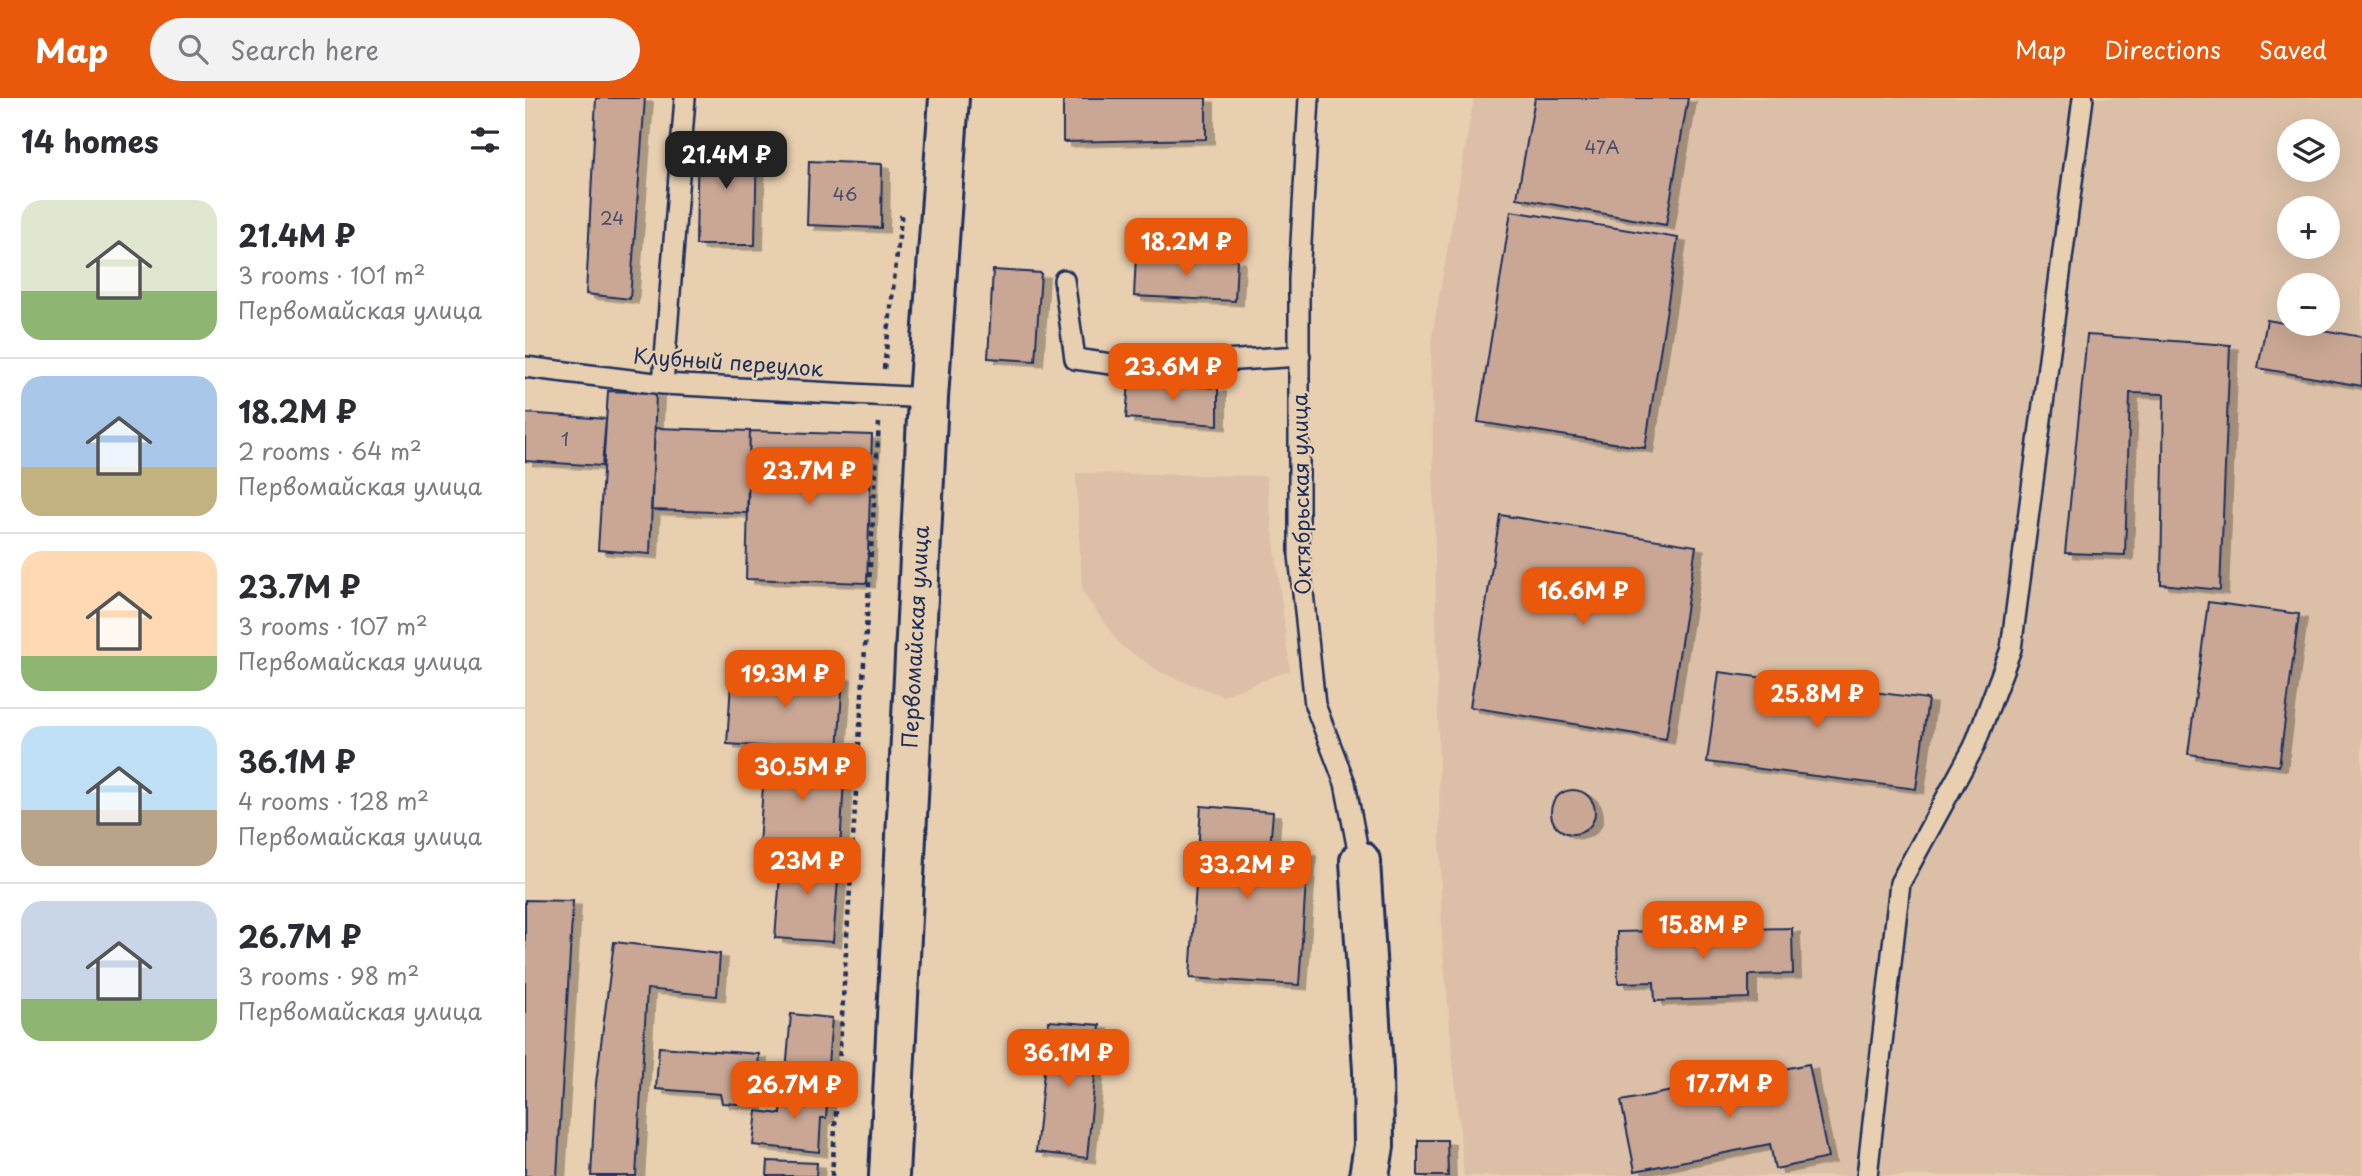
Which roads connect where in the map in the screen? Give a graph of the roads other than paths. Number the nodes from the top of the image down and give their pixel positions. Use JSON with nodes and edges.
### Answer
{"nodes":[{"id":1,"x":685,"y":98,"type":"edge"},
{"id":2,"x":949,"y":98,"type":"edge"},
{"id":3,"x":1309,"y":98,"type":"edge"},
{"id":4,"x":2083,"y":98,"type":"edge"},
{"id":5,"x":1064,"y":280,"type":"dead end"},
{"id":6,"x":1300,"y":356,"type":"junction"},
{"id":7,"x":525,"y":367,"type":"edge"},
{"id":8,"x":663,"y":384,"type":"junction"},
{"id":9,"x":928,"y":398,"type":"junction"},
{"id":10,"x":1360,"y":861,"type":"joint"},
{"id":11,"x":889,"y":1176,"type":"edge"},
{"id":12,"x":1369,"y":1176,"type":"edge"},
{"id":13,"x":1867,"y":1176,"type":"edge"}],
"edges":[{"from":1,"to":8,"type":"lane"},
{"from":2,"to":9,"type":"main road","name":"Первомайская улица"},
{"from":3,"to":6,"type":"lane","name":"Октябрьская улица"},
{"from":4,"to":13,"type":"lane"},
{"from":5,"to":6,"type":"lane"},
{"from":6,"to":10,"type":"lane","name":"Октябрьская улица"},
{"from":7,"to":8,"type":"lane","name":"Клубный переулок"},
{"from":8,"to":9,"type":"lane","name":"Клубный переулок"},
{"from":9,"to":11,"type":"main road","name":"Первомайская улица"},
{"from":10,"to":12,"type":"main road","name":"Октябрьская улица"}]}
